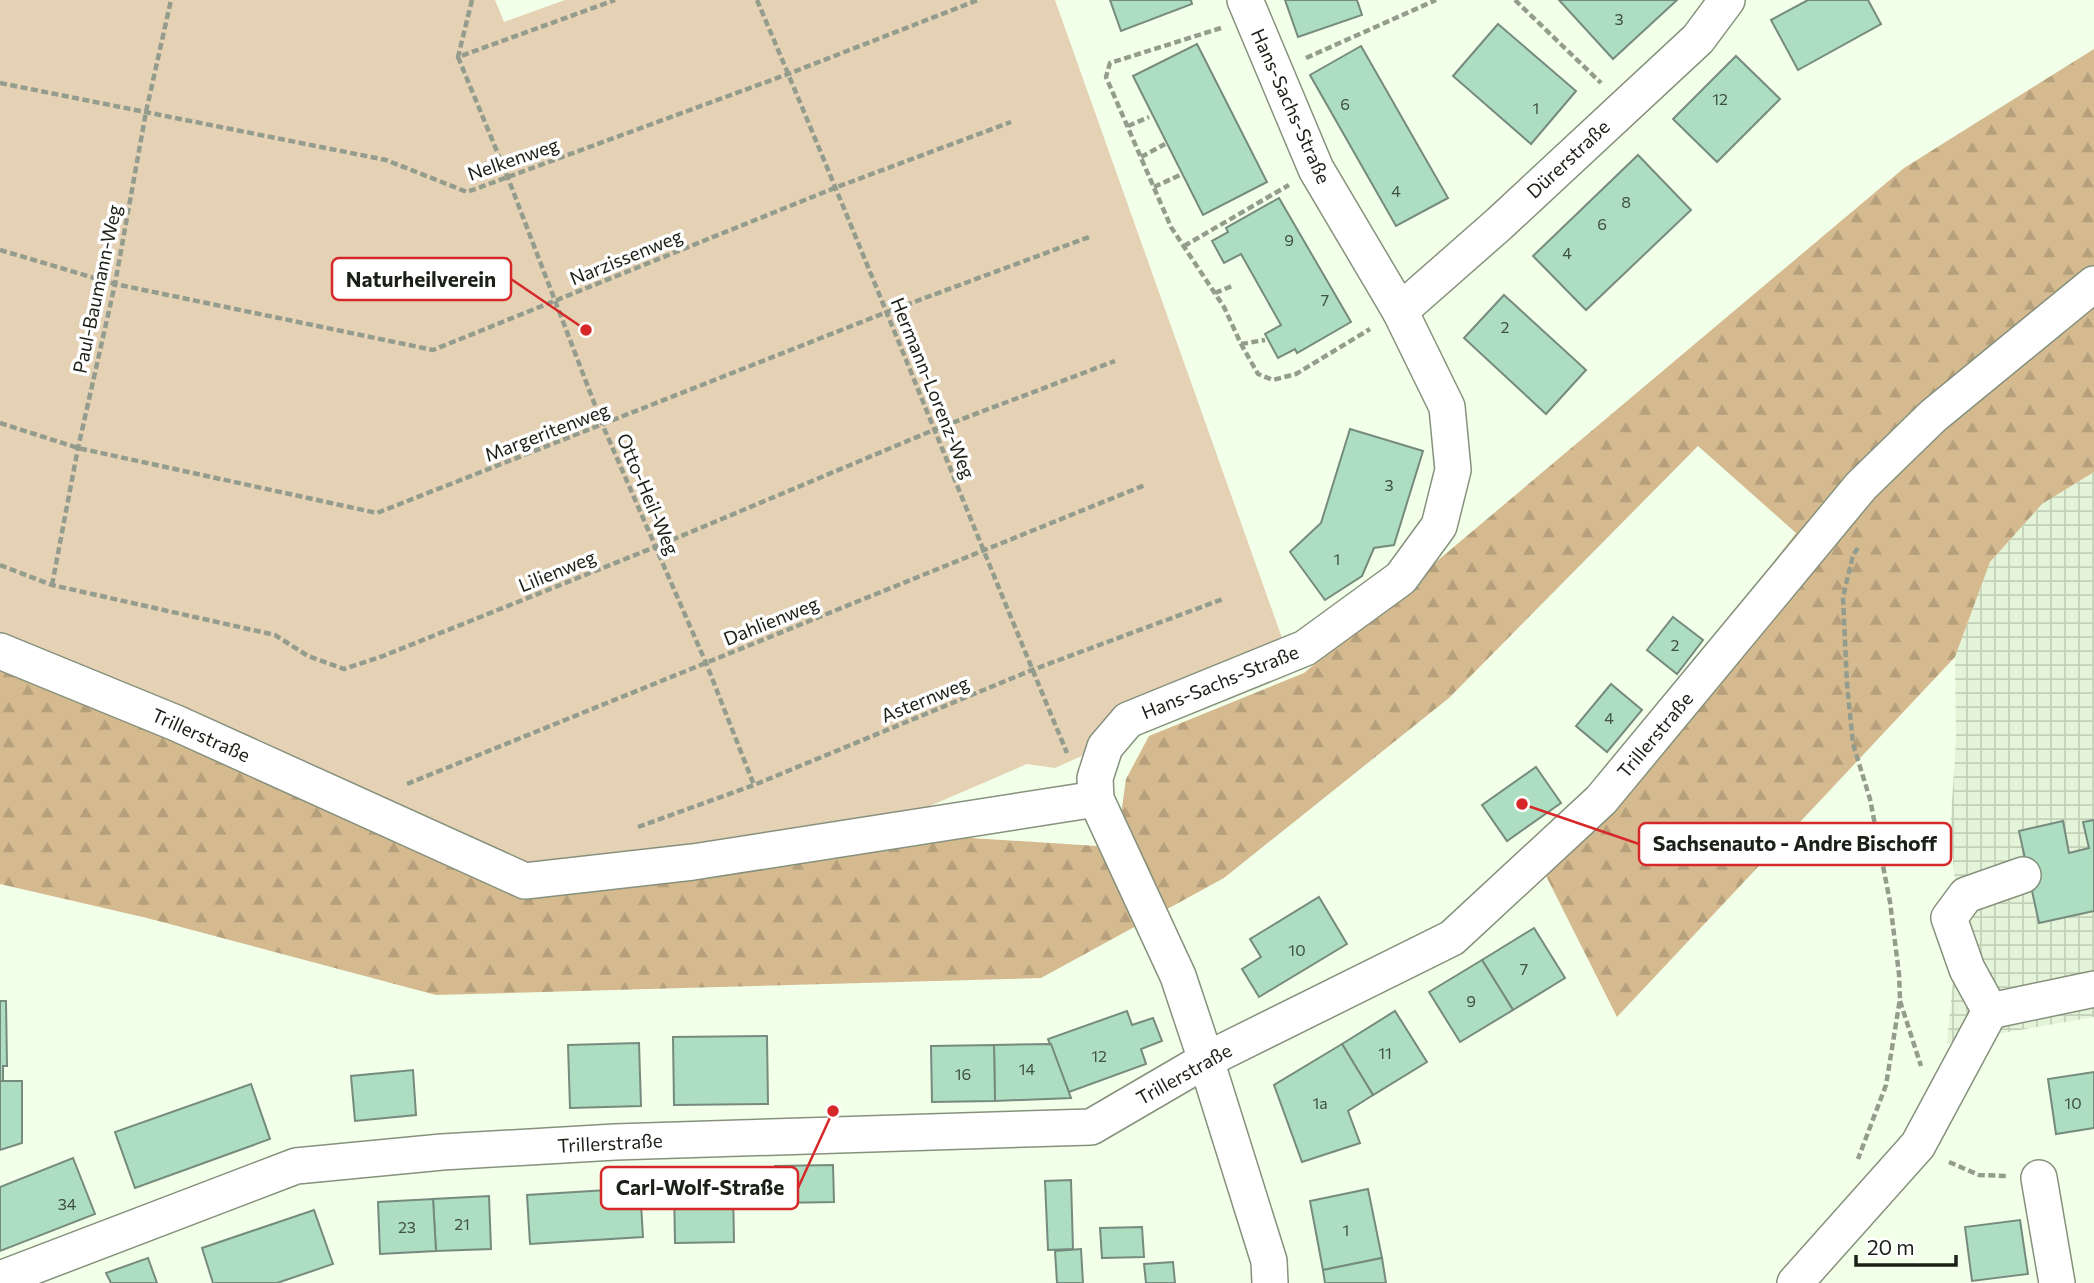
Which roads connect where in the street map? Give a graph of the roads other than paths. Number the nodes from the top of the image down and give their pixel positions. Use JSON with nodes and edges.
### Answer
{"nodes":[{"id":1,"x":1727,"y":0,"type":"edge"},
{"id":2,"x":1249,"y":9,"type":"edge"},
{"id":3,"x":2094,"y":284,"type":"edge"},
{"id":4,"x":1400,"y":311,"type":"junction"},
{"id":5,"x":0,"y":651,"type":"edge"},
{"id":6,"x":1095,"y":789,"type":"junction"},
{"id":7,"x":2022,"y":875,"type":"dead end"},
{"id":8,"x":2094,"y":989,"type":"edge"},
{"id":9,"x":1990,"y":1011,"type":"junction"},
{"id":10,"x":1206,"y":1060,"type":"junction"},
{"id":11,"x":2039,"y":1178,"type":"dead end"},
{"id":12,"x":0,"y":1279,"type":"edge"},
{"id":13,"x":1270,"y":1283,"type":"edge"},
{"id":14,"x":1795,"y":1283,"type":"edge"},
{"id":15,"x":2057,"y":1283,"type":"edge"}],
"edges":[{"from":1,"to":4,"type":"street","name":"Dürerstraße"},
{"from":2,"to":4,"type":"street","name":"Hans-Sachs-Straße"},
{"from":3,"to":10,"type":"street","name":"Trillerstraße"},
{"from":4,"to":6,"type":"street","name":"Hans-Sachs-Straße"},
{"from":5,"to":6,"type":"street","name":"Trillerstraße"},
{"from":6,"to":10,"type":"street"},
{"from":7,"to":9,"type":"street"},
{"from":8,"to":9,"type":"street"},
{"from":9,"to":14,"type":"street"},
{"from":10,"to":12,"type":"street","name":"Trillerstraße"},
{"from":10,"to":13,"type":"street"},
{"from":11,"to":15,"type":"street"}]}
